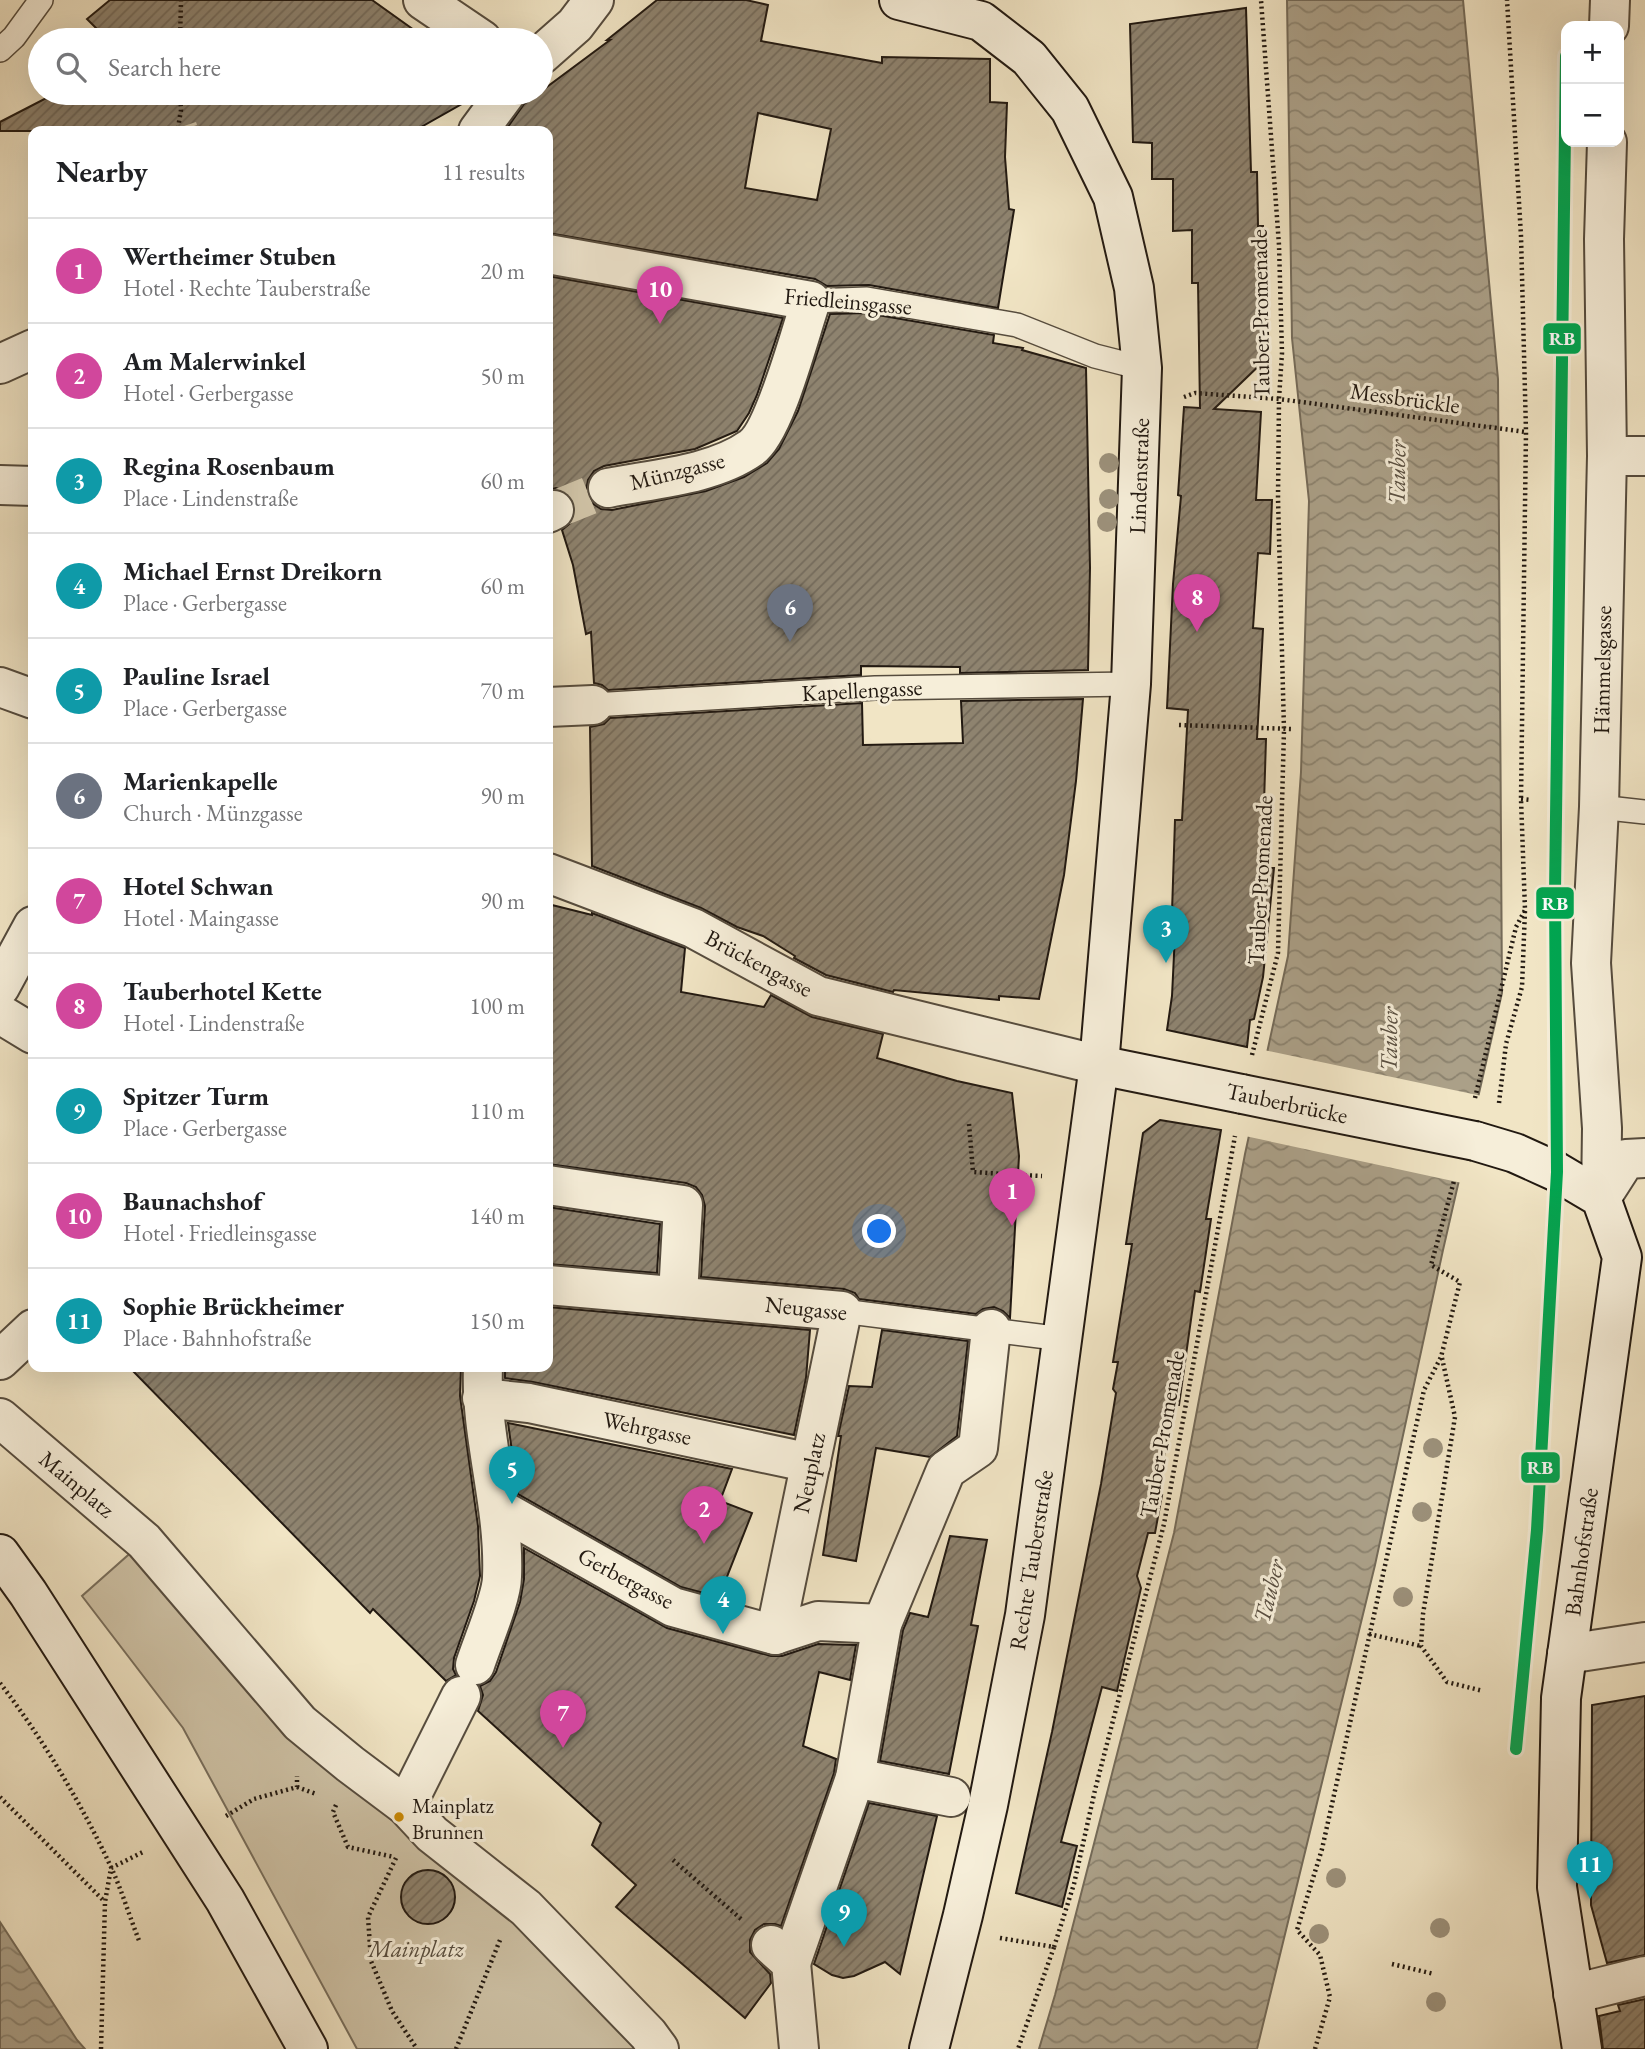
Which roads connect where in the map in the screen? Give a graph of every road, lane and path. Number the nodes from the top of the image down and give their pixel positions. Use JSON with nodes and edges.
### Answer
{"nodes":[{"id":1,"x":41,"y":0,"type":"edge"},
{"id":2,"x":181,"y":0,"type":"edge"},
{"id":3,"x":423,"y":0,"type":"edge"},
{"id":4,"x":594,"y":0,"type":"edge"},
{"id":5,"x":899,"y":0,"type":"edge"},
{"id":6,"x":1261,"y":0,"type":"edge"},
{"id":7,"x":1507,"y":0,"type":"edge"},
{"id":8,"x":1610,"y":0,"type":"edge"},
{"id":9,"x":984,"y":11,"type":"edge"},
{"id":10,"x":1609,"y":21,"type":"edge"},
{"id":11,"x":180,"y":28,"type":"edge"},
{"id":12,"x":464,"y":28,"type":"edge"},
{"id":13,"x":553,"y":44,"type":"edge"},
{"id":14,"x":0,"y":50,"type":"edge"},
{"id":15,"x":181,"y":105,"type":"edge"},
{"id":16,"x":497,"y":105,"type":"edge"},
{"id":17,"x":178,"y":126,"type":"edge"},
{"id":18,"x":482,"y":126,"type":"edge"},
{"id":19,"x":1606,"y":147,"type":"edge"},
{"id":20,"x":553,"y":255,"type":"edge"},
{"id":21,"x":811,"y":301,"type":"junction"},
{"id":22,"x":28,"y":351,"type":"edge"},
{"id":23,"x":0,"y":364,"type":"edge"},
{"id":24,"x":1142,"y":368,"type":"junction"},
{"id":25,"x":1279,"y":398,"type":"junction"},
{"id":26,"x":1175,"y":400,"type":"dead end"},
{"id":27,"x":1526,"y":432,"type":"junction"},
{"id":28,"x":1607,"y":456,"type":"junction"},
{"id":29,"x":1645,"y":456,"type":"edge"},
{"id":30,"x":0,"y":485,"type":"edge"},
{"id":31,"x":28,"y":486,"type":"edge"},
{"id":32,"x":608,"y":488,"type":"tunnel mouth"},
{"id":33,"x":1131,"y":684,"type":"junction"},
{"id":34,"x":0,"y":687,"type":"edge"},
{"id":35,"x":28,"y":697,"type":"edge"},
{"id":36,"x":593,"y":705,"type":"joint"},
{"id":37,"x":553,"y":708,"type":"edge"},
{"id":38,"x":1179,"y":726,"type":"dead end"},
{"id":39,"x":1291,"y":729,"type":"dead end"},
{"id":40,"x":1284,"y":730,"type":"junction"},
{"id":41,"x":1521,"y":799,"type":"junction"},
{"id":42,"x":1531,"y":800,"type":"dead end"},
{"id":43,"x":1599,"y":807,"type":"junction"},
{"id":44,"x":1645,"y":812,"type":"edge"},
{"id":45,"x":553,"y":875,"type":"edge"},
{"id":46,"x":28,"y":935,"type":"edge"},
{"id":47,"x":0,"y":987,"type":"edge"},
{"id":48,"x":0,"y":1014,"type":"edge"},
{"id":49,"x":28,"y":1031,"type":"edge"},
{"id":50,"x":1099,"y":1065,"type":"junction"},
{"id":51,"x":1243,"y":1096,"type":"junction"},
{"id":52,"x":969,"y":1124,"type":"dead end"},
{"id":53,"x":1515,"y":1153,"type":"junction"},
{"id":54,"x":1645,"y":1158,"type":"edge"},
{"id":55,"x":1004,"y":1174,"type":"dead end"},
{"id":56,"x":1018,"y":1175,"type":"dead end"},
{"id":57,"x":1042,"y":1176,"type":"dead end"},
{"id":58,"x":553,"y":1186,"type":"edge"},
{"id":59,"x":1601,"y":1198,"type":"junction"},
{"id":60,"x":553,"y":1285,"type":"edge"},
{"id":61,"x":678,"y":1295,"type":"junction"},
{"id":62,"x":842,"y":1311,"type":"junction"},
{"id":63,"x":991,"y":1329,"type":"junction"},
{"id":64,"x":28,"y":1334,"type":"edge"},
{"id":65,"x":1063,"y":1339,"type":"junction"},
{"id":66,"x":0,"y":1360,"type":"edge"},
{"id":67,"x":482,"y":1382,"type":"edge"},
{"id":68,"x":0,"y":1419,"type":"edge"},
{"id":69,"x":811,"y":1463,"type":"junction"},
{"id":70,"x":500,"y":1509,"type":"junction"},
{"id":71,"x":0,"y":1554,"type":"edge"},
{"id":72,"x":882,"y":1624,"type":"junction"},
{"id":73,"x":1369,"y":1634,"type":"junction"},
{"id":74,"x":775,"y":1635,"type":"junction"},
{"id":75,"x":1645,"y":1642,"type":"edge"},
{"id":76,"x":1421,"y":1646,"type":"junction"},
{"id":77,"x":1567,"y":1654,"type":"junction"},
{"id":78,"x":0,"y":1683,"type":"edge"},
{"id":79,"x":1483,"y":1691,"type":"dead end"},
{"id":80,"x":855,"y":1778,"type":"junction"},
{"id":81,"x":280,"y":1792,"type":"dead end"},
{"id":82,"x":0,"y":1797,"type":"edge"},
{"id":83,"x":951,"y":1797,"type":"dead end"},
{"id":84,"x":406,"y":1806,"type":"junction"},
{"id":85,"x":226,"y":1816,"type":"dead end"},
{"id":86,"x":155,"y":1846,"type":"dead end"},
{"id":87,"x":396,"y":1857,"type":"dead end"},
{"id":88,"x":673,"y":1860,"type":"dead end"},
{"id":89,"x":111,"y":1868,"type":"junction"},
{"id":90,"x":517,"y":1900,"type":"junction"},
{"id":91,"x":105,"y":1902,"type":"junction"},
{"id":92,"x":1000,"y":1938,"type":"dead end"},
{"id":93,"x":139,"y":1943,"type":"dead end"},
{"id":94,"x":1054,"y":1947,"type":"junction"},
{"id":95,"x":781,"y":1954,"type":"junction"},
{"id":96,"x":1392,"y":1964,"type":"dead end"},
{"id":97,"x":1434,"y":1974,"type":"dead end"},
{"id":98,"x":1645,"y":1976,"type":"edge"},
{"id":99,"x":1573,"y":1994,"type":"junction"},
{"id":100,"x":101,"y":2049,"type":"edge"},
{"id":101,"x":308,"y":2049,"type":"edge"},
{"id":102,"x":417,"y":2049,"type":"edge"},
{"id":103,"x":456,"y":2049,"type":"edge"},
{"id":104,"x":659,"y":2049,"type":"edge"},
{"id":105,"x":799,"y":2049,"type":"edge"},
{"id":106,"x":929,"y":2049,"type":"edge"},
{"id":107,"x":1018,"y":2049,"type":"edge"},
{"id":108,"x":1315,"y":2049,"type":"edge"},
{"id":109,"x":1582,"y":2049,"type":"edge"}],
"edges":[{"from":1,"to":14,"type":"lane"},
{"from":2,"to":11,"type":"path"},
{"from":3,"to":12,"type":"street"},
{"from":4,"to":13,"type":"street"},
{"from":5,"to":9,"type":"street","name":"Lindenstraße"},
{"from":6,"to":25,"type":"path","name":"Tauber-Promenade"},
{"from":7,"to":27,"type":"path"},
{"from":8,"to":10,"type":"street"},
{"from":9,"to":24,"type":"street","name":"Lindenstraße"},
{"from":15,"to":17,"type":"path"},
{"from":16,"to":18,"type":"street"},
{"from":19,"to":28,"type":"street","name":"Hämmelsgasse"},
{"from":20,"to":21,"type":"street","name":"Friedleinsgasse"},
{"from":21,"to":24,"type":"lane","name":"Friedleinsgasse"},
{"from":21,"to":32,"type":"street","name":"Münzgasse"},
{"from":22,"to":23,"type":"street"},
{"from":24,"to":33,"type":"street","name":"Lindenstraße"},
{"from":25,"to":26,"type":"path","name":"Messbrückle"},
{"from":25,"to":27,"type":"path","name":"Messbrückle"},
{"from":25,"to":40,"type":"path","name":"Tauber-Promenade"},
{"from":27,"to":41,"type":"path"},
{"from":28,"to":29,"type":"street"},
{"from":28,"to":43,"type":"street","name":"Hämmelsgasse"},
{"from":30,"to":31,"type":"street"},
{"from":33,"to":36,"type":"lane","name":"Kapellengasse"},
{"from":33,"to":50,"type":"street","name":"Lindenstraße"},
{"from":34,"to":35,"type":"street"},
{"from":36,"to":37,"type":"street"},
{"from":38,"to":40,"type":"path"},
{"from":39,"to":40,"type":"path"},
{"from":40,"to":51,"type":"path","name":"Tauber-Promenade"},
{"from":41,"to":42,"type":"path"},
{"from":41,"to":53,"type":"path"},
{"from":43,"to":44,"type":"lane"},
{"from":43,"to":59,"type":"street","name":"Hämmelsgasse"},
{"from":45,"to":50,"type":"street","name":"Brückengasse"},
{"from":46,"to":47,"type":"street"},
{"from":48,"to":49,"type":"street"},
{"from":50,"to":51,"type":"street","name":"Tauberbrücke"},
{"from":50,"to":65,"type":"street","name":"Rechte Tauberstraße"},
{"from":51,"to":53,"type":"street","name":"Tauberbrücke","bridge":true},
{"from":51,"to":94,"type":"path","name":"Tauber-Promenade"},
{"from":52,"to":55,"type":"path"},
{"from":53,"to":59,"type":"street"},
{"from":54,"to":59,"type":"street"},
{"from":56,"to":57,"type":"path"},
{"from":58,"to":61,"type":"street"},
{"from":59,"to":77,"type":"street","name":"Bahnhofstraße"},
{"from":60,"to":61,"type":"street","name":"Neugasse"},
{"from":61,"to":62,"type":"street","name":"Neugasse"},
{"from":62,"to":63,"type":"lane","name":"Neugasse"},
{"from":62,"to":69,"type":"street","name":"Neuplatz"},
{"from":63,"to":65,"type":"lane","name":"Neugasse"},
{"from":63,"to":72,"type":"street"},
{"from":64,"to":66,"type":"street"},
{"from":65,"to":106,"type":"street","name":"Rechte Tauberstraße"},
{"from":67,"to":69,"type":"street","name":"Wehrgasse"},
{"from":67,"to":70,"type":"street"},
{"from":68,"to":84,"type":"street","name":"Mainplatz"},
{"from":69,"to":74,"type":"street","name":"Neuplatz"},
{"from":70,"to":74,"type":"street","name":"Gerbergasse"},
{"from":70,"to":84,"type":"street"},
{"from":71,"to":101,"type":"street"},
{"from":72,"to":74,"type":"street"},
{"from":72,"to":80,"type":"street"},
{"from":73,"to":76,"type":"path"},
{"from":73,"to":76,"type":"path"},
{"from":73,"to":108,"type":"path"},
{"from":75,"to":77,"type":"street"},
{"from":76,"to":79,"type":"path"},
{"from":77,"to":99,"type":"street","name":"Bahnhofstraße"},
{"from":78,"to":89,"type":"path"},
{"from":80,"to":83,"type":"street"},
{"from":80,"to":95,"type":"street"},
{"from":81,"to":85,"type":"path"},
{"from":82,"to":91,"type":"path"},
{"from":84,"to":90,"type":"street","name":"Mainplatz"},
{"from":86,"to":89,"type":"path"},
{"from":87,"to":102,"type":"path"},
{"from":88,"to":95,"type":"path"},
{"from":89,"to":91,"type":"path"},
{"from":89,"to":93,"type":"path"},
{"from":90,"to":103,"type":"path"},
{"from":90,"to":104,"type":"street","name":"Mainplatz"},
{"from":91,"to":100,"type":"path"},
{"from":92,"to":94,"type":"path"},
{"from":94,"to":107,"type":"path","name":"Tauber-Promenade"},
{"from":95,"to":105,"type":"street"},
{"from":96,"to":97,"type":"path"},
{"from":98,"to":99,"type":"street"},
{"from":99,"to":109,"type":"street","name":"Bahnhofstraße"}]}
